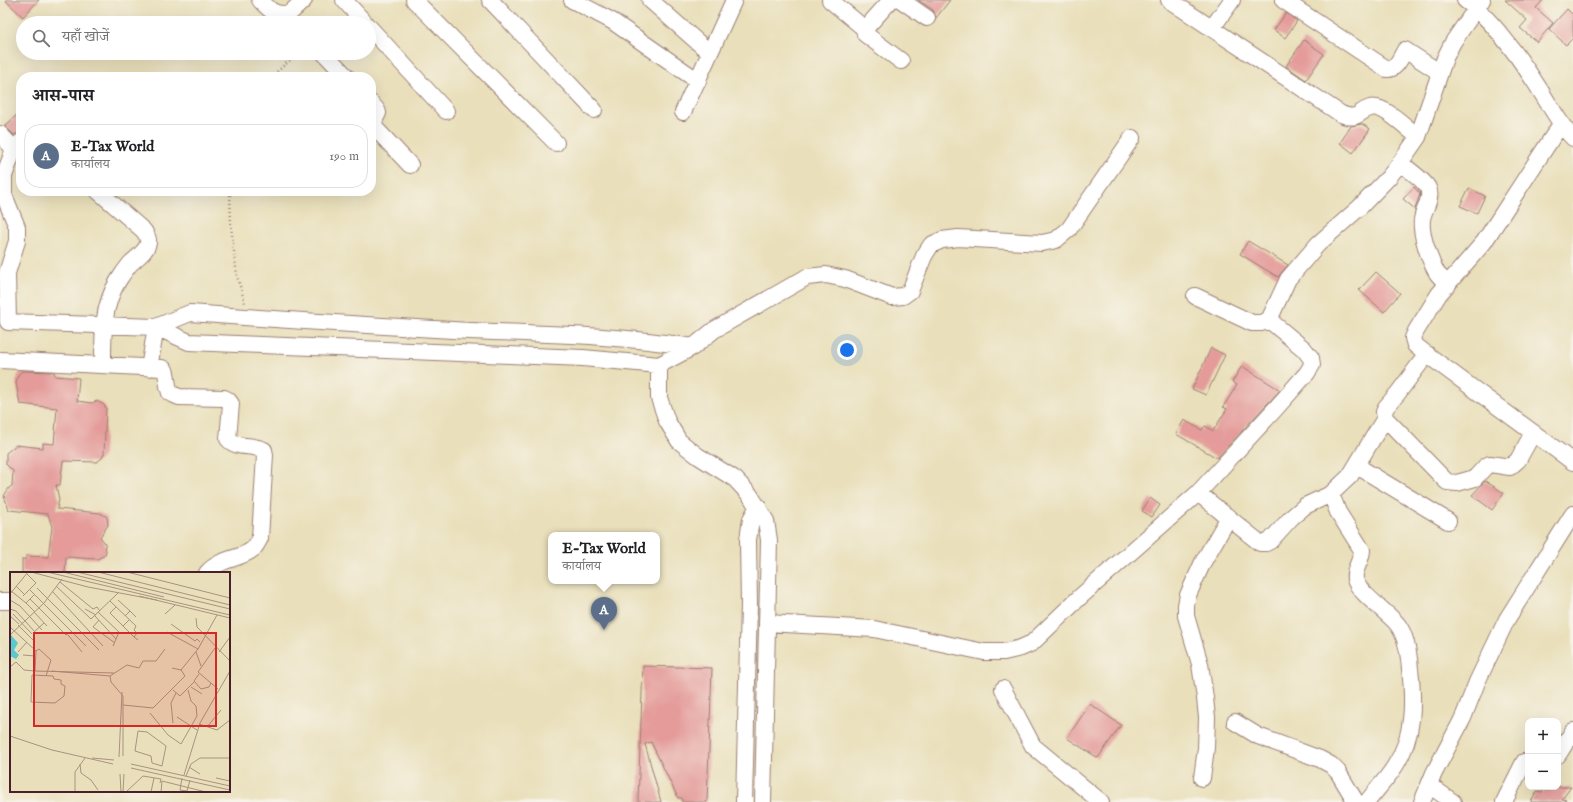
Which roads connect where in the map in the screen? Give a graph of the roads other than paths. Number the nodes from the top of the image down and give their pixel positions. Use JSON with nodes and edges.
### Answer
{"nodes":[{"id":1,"x":260,"y":0,"type":"edge"},
{"id":2,"x":304,"y":0,"type":"edge"},
{"id":3,"x":344,"y":0,"type":"edge"},
{"id":4,"x":414,"y":0,"type":"edge"},
{"id":5,"x":490,"y":0,"type":"edge"},
{"id":6,"x":572,"y":0,"type":"edge"},
{"id":7,"x":650,"y":0,"type":"edge"},
{"id":8,"x":734,"y":0,"type":"edge"},
{"id":9,"x":830,"y":0,"type":"edge"},
{"id":10,"x":891,"y":0,"type":"edge"},
{"id":11,"x":901,"y":0,"type":"edge"},
{"id":12,"x":1169,"y":0,"type":"edge"},
{"id":13,"x":1232,"y":0,"type":"edge"},
{"id":14,"x":1284,"y":0,"type":"edge"},
{"id":15,"x":1474,"y":3,"type":"edge"},
{"id":16,"x":285,"y":16,"type":"edge"},
{"id":17,"x":295,"y":16,"type":"edge"},
{"id":18,"x":359,"y":16,"type":"edge"},
{"id":19,"x":927,"y":18,"type":"dead end"},
{"id":20,"x":1212,"y":28,"type":"junction"},
{"id":21,"x":865,"y":29,"type":"junction"},
{"id":22,"x":376,"y":35,"type":"edge"},
{"id":23,"x":710,"y":53,"type":"junction"},
{"id":24,"x":331,"y":60,"type":"edge"},
{"id":25,"x":901,"y":61,"type":"dead end"},
{"id":26,"x":342,"y":72,"type":"edge"},
{"id":27,"x":1439,"y":72,"type":"junction"},
{"id":28,"x":698,"y":81,"type":"junction"},
{"id":29,"x":594,"y":110,"type":"dead end"},
{"id":30,"x":446,"y":111,"type":"dead end"},
{"id":31,"x":683,"y":112,"type":"dead end"},
{"id":32,"x":1561,"y":124,"type":"junction"},
{"id":33,"x":376,"y":129,"type":"edge"},
{"id":34,"x":0,"y":134,"type":"edge"},
{"id":35,"x":1418,"y":137,"type":"junction"},
{"id":36,"x":1132,"y":138,"type":"dead end"},
{"id":37,"x":1573,"y":138,"type":"edge"},
{"id":38,"x":556,"y":143,"type":"dead end"},
{"id":39,"x":16,"y":144,"type":"edge"},
{"id":40,"x":16,"y":147,"type":"edge"},
{"id":41,"x":1400,"y":163,"type":"junction"},
{"id":42,"x":410,"y":165,"type":"dead end"},
{"id":43,"x":2,"y":194,"type":"edge"},
{"id":44,"x":104,"y":196,"type":"edge"},
{"id":45,"x":1448,"y":285,"type":"junction"},
{"id":46,"x":1196,"y":296,"type":"dead end"},
{"id":47,"x":1269,"y":320,"type":"junction"},
{"id":48,"x":4,"y":322,"type":"edge"},
{"id":49,"x":103,"y":326,"type":"junction"},
{"id":50,"x":156,"y":327,"type":"junction"},
{"id":51,"x":693,"y":346,"type":"junction"},
{"id":52,"x":1427,"y":354,"type":"junction"},
{"id":53,"x":0,"y":360,"type":"edge"},
{"id":54,"x":103,"y":365,"type":"junction"},
{"id":55,"x":659,"y":365,"type":"junction"},
{"id":56,"x":149,"y":368,"type":"junction"},
{"id":57,"x":1385,"y":418,"type":"junction"},
{"id":58,"x":1533,"y":433,"type":"junction"},
{"id":59,"x":1573,"y":462,"type":"edge"},
{"id":60,"x":1357,"y":466,"type":"junction"},
{"id":61,"x":1198,"y":493,"type":"junction"},
{"id":62,"x":1331,"y":494,"type":"junction"},
{"id":63,"x":758,"y":506,"type":"junction"},
{"id":64,"x":1573,"y":514,"type":"edge"},
{"id":65,"x":1229,"y":517,"type":"junction"},
{"id":66,"x":1448,"y":521,"type":"dead end"},
{"id":67,"x":208,"y":572,"type":"edge"},
{"id":68,"x":767,"y":623,"type":"junction"},
{"id":69,"x":748,"y":639,"type":"junction"},
{"id":70,"x":766,"y":640,"type":"junction"},
{"id":71,"x":1003,"y":689,"type":"dead end"},
{"id":72,"x":1235,"y":722,"type":"dead end"},
{"id":73,"x":1573,"y":731,"type":"edge"},
{"id":74,"x":1559,"y":754,"type":"edge"},
{"id":75,"x":1525,"y":762,"type":"edge"},
{"id":76,"x":1202,"y":778,"type":"dead end"},
{"id":77,"x":1429,"y":785,"type":"junction"},
{"id":78,"x":744,"y":802,"type":"edge"},
{"id":79,"x":763,"y":802,"type":"edge"},
{"id":80,"x":1101,"y":802,"type":"edge"},
{"id":81,"x":1356,"y":802,"type":"edge"},
{"id":82,"x":1367,"y":802,"type":"edge"},
{"id":83,"x":1422,"y":802,"type":"edge"},
{"id":84,"x":1453,"y":802,"type":"edge"},
{"id":85,"x":1504,"y":802,"type":"edge"}],
"edges":[{"from":1,"to":16,"type":"street"},
{"from":2,"to":17,"type":"street"},
{"from":3,"to":18,"type":"street"},
{"from":4,"to":38,"type":"street"},
{"from":5,"to":29,"type":"street"},
{"from":6,"to":28,"type":"street"},
{"from":7,"to":23,"type":"street"},
{"from":8,"to":23,"type":"street"},
{"from":9,"to":21,"type":"street"},
{"from":10,"to":21,"type":"street"},
{"from":11,"to":19,"type":"street"},
{"from":12,"to":20,"type":"street"},
{"from":13,"to":20,"type":"street"},
{"from":14,"to":27,"type":"street"},
{"from":15,"to":27,"type":"street"},
{"from":15,"to":32,"type":"street"},
{"from":20,"to":35,"type":"street"},
{"from":21,"to":25,"type":"street"},
{"from":22,"to":30,"type":"street"},
{"from":23,"to":28,"type":"street"},
{"from":24,"to":26,"type":"street"},
{"from":27,"to":35,"type":"street"},
{"from":28,"to":31,"type":"street"},
{"from":32,"to":37,"type":"street"},
{"from":32,"to":45,"type":"street"},
{"from":33,"to":42,"type":"street"},
{"from":34,"to":39,"type":"street"},
{"from":35,"to":41,"type":"street"},
{"from":36,"to":51,"type":"street"},
{"from":40,"to":43,"type":"street"},
{"from":41,"to":45,"type":"street"},
{"from":41,"to":47,"type":"street"},
{"from":43,"to":48,"type":"street"},
{"from":44,"to":49,"type":"street"},
{"from":45,"to":52,"type":"street"},
{"from":46,"to":47,"type":"street"},
{"from":47,"to":61,"type":"street"},
{"from":48,"to":49,"type":"street"},
{"from":49,"to":50,"type":"street"},
{"from":49,"to":54,"type":"street"},
{"from":50,"to":51,"type":"street"},
{"from":50,"to":55,"type":"street"},
{"from":50,"to":56,"type":"street"},
{"from":51,"to":55,"type":"street"},
{"from":52,"to":57,"type":"street"},
{"from":52,"to":58,"type":"street"},
{"from":53,"to":54,"type":"street"},
{"from":54,"to":56,"type":"street"},
{"from":55,"to":63,"type":"street"},
{"from":56,"to":67,"type":"street"},
{"from":57,"to":58,"type":"street"},
{"from":57,"to":60,"type":"street"},
{"from":58,"to":59,"type":"street"},
{"from":60,"to":62,"type":"street"},
{"from":60,"to":66,"type":"street"},
{"from":61,"to":65,"type":"street"},
{"from":61,"to":68,"type":"street"},
{"from":62,"to":65,"type":"street"},
{"from":62,"to":82,"type":"street"},
{"from":63,"to":68,"type":"street"},
{"from":63,"to":69,"type":"street"},
{"from":64,"to":77,"type":"street"},
{"from":65,"to":76,"type":"street"},
{"from":68,"to":70,"type":"street"},
{"from":69,"to":70,"type":"street"},
{"from":69,"to":78,"type":"street"},
{"from":70,"to":79,"type":"street"},
{"from":71,"to":80,"type":"street"},
{"from":72,"to":81,"type":"street"},
{"from":73,"to":74,"type":"street"},
{"from":75,"to":85,"type":"street"},
{"from":77,"to":83,"type":"street"},
{"from":77,"to":84,"type":"street"}]}
